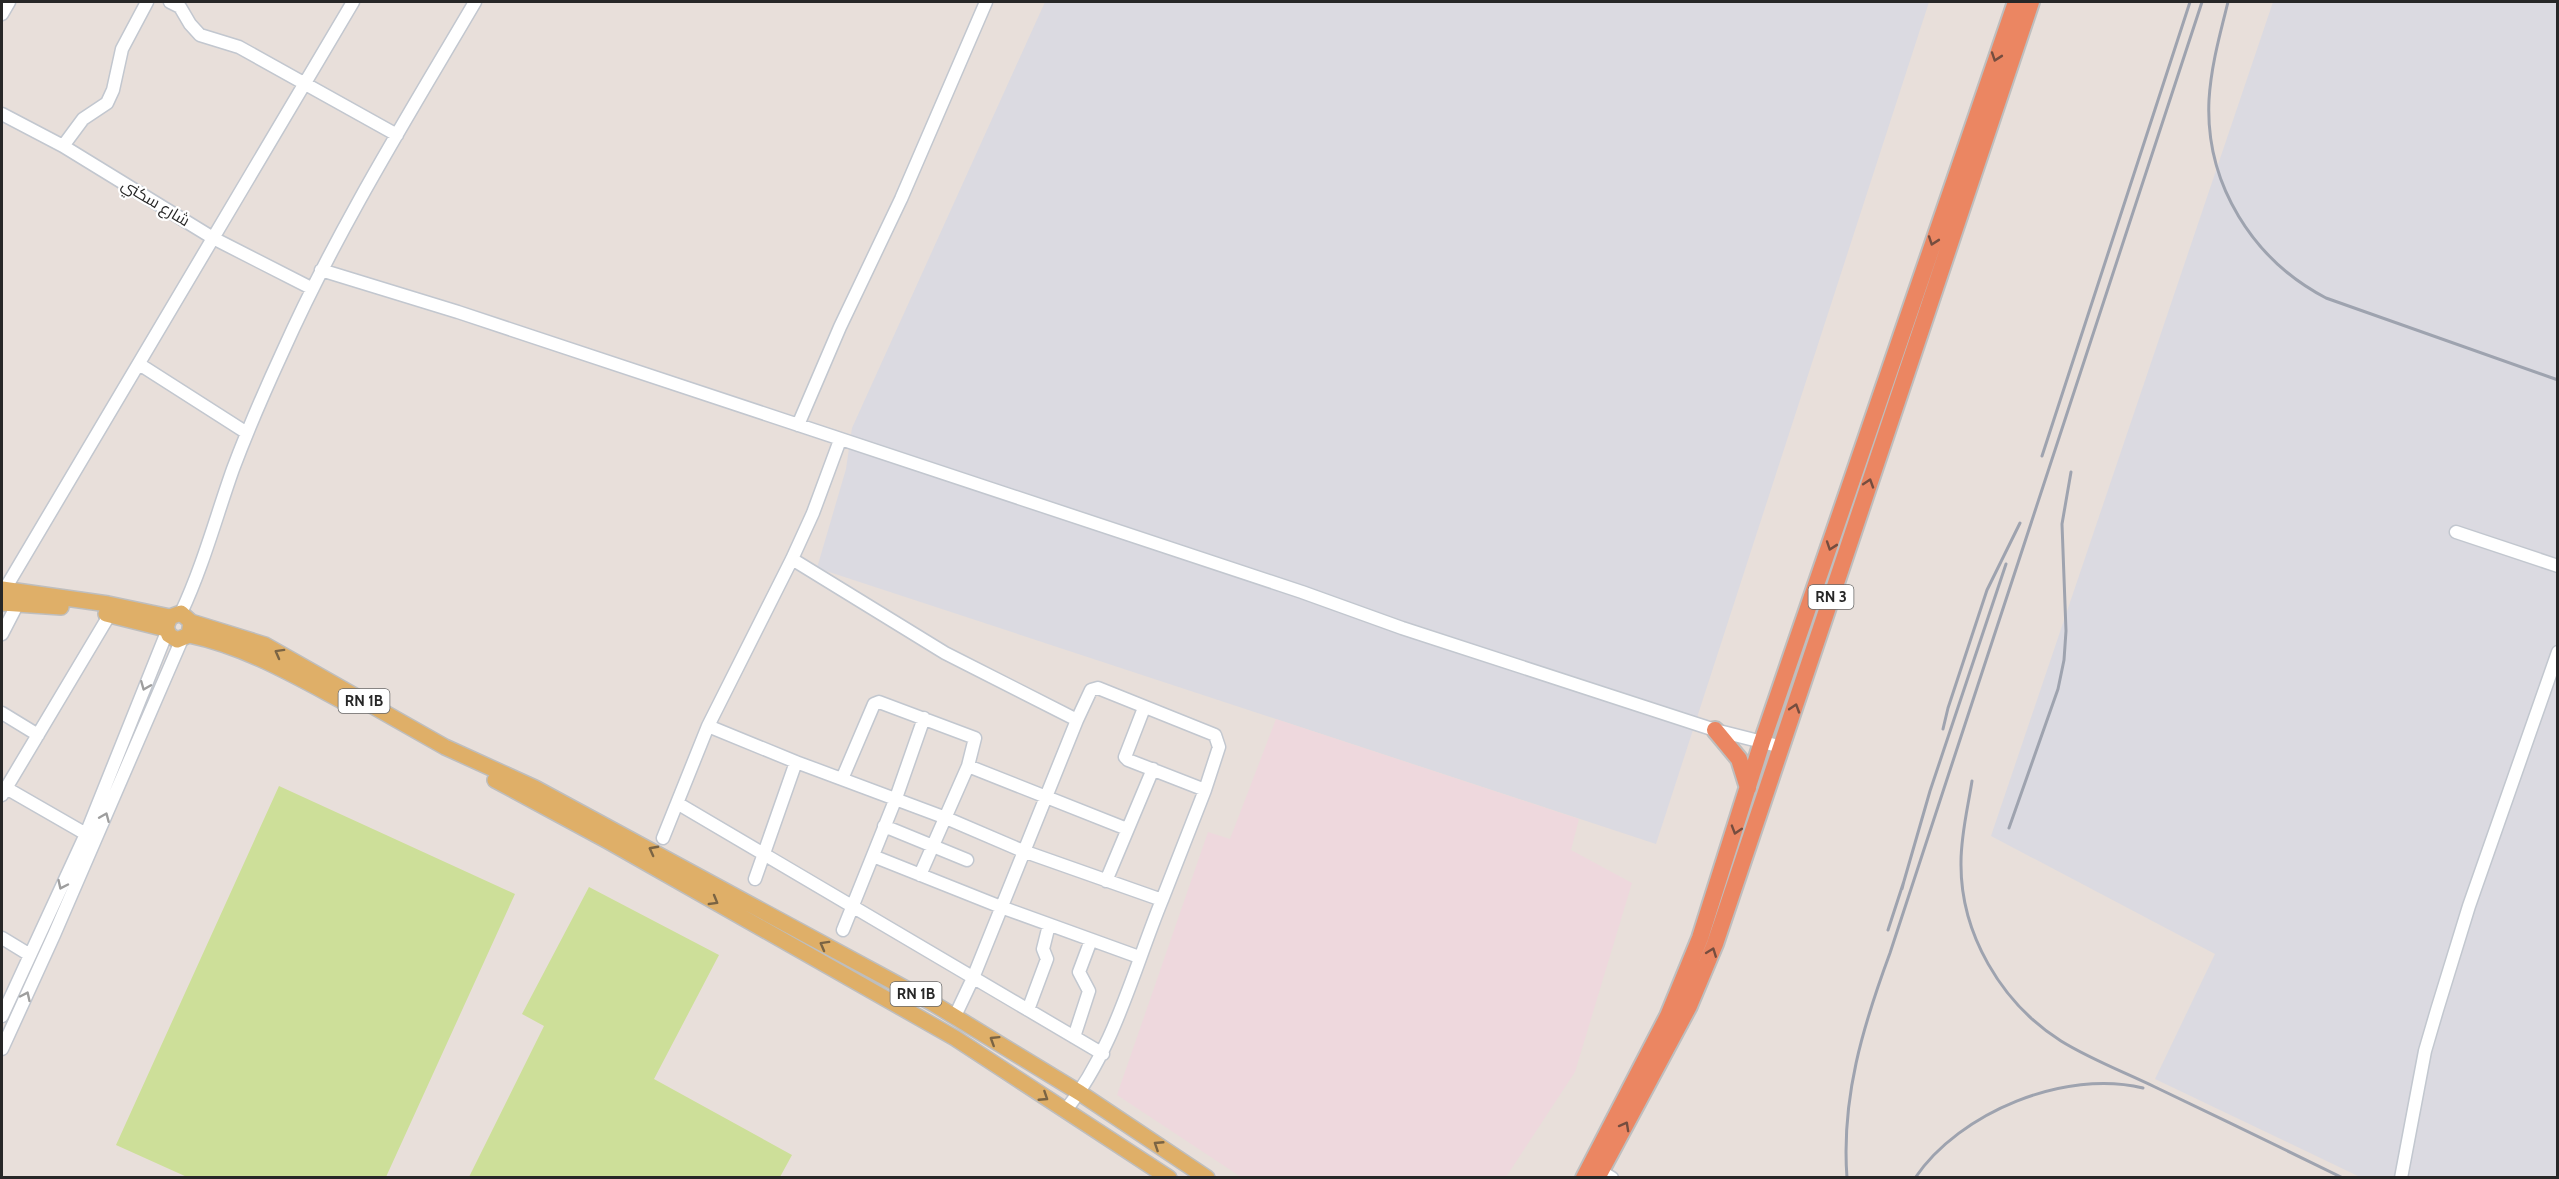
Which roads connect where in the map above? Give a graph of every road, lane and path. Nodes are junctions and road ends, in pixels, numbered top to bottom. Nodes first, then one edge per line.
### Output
1 (9, 2) edge
2 (147, 2) edge
3 (170, 2) edge
4 (353, 2) edge
5 (475, 2) edge
6 (986, 2) edge
7 (2016, 2) edge
8 (2031, 2) edge
9 (2, 14) edge
10 (306, 83) junction
11 (2, 114) edge
12 (397, 135) junction
13 (63, 146) junction
14 (213, 238) junction
15 (321, 270) junction
16 (311, 288) junction
17 (138, 364) junction
18 (798, 425) junction
19 (247, 434) junction
20 (840, 440) junction
21 (1854, 504) junction
22 (2456, 532) dead end
23 (792, 559) junction
24 (2558, 566) edge
25 (3, 594) edge
26 (18, 603) junction
27 (110, 614) junction
28 (178, 627) junction
29 (2, 634) edge
30 (2558, 652) edge
31 (1144, 708) junction
32 (2, 713) edge
33 (924, 718) junction
34 (1077, 720) junction
35 (708, 726) junction
36 (1715, 730) junction
37 (38, 735) junction
38 (1762, 742) junction
39 (1782, 747) junction
40 (796, 762) junction
41 (968, 766) junction
42 (1153, 769) junction
43 (842, 779) junction
44 (1205, 790) junction
45 (1748, 790) junction
46 (4, 791) edge
47 (1044, 797) junction
48 (896, 798) junction
49 (677, 803) junction
50 (946, 818) junction
51 (884, 826) junction
52 (1127, 829) junction
53 (86, 834) junction
54 (611, 836) junction
55 (663, 838) dead end
56 (933, 845) junction
57 (1023, 851) junction
58 (764, 854) junction
59 (873, 856) junction
60 (967, 860) dead end
61 (920, 874) junction
62 (754, 879) dead end
63 (1106, 881) junction
64 (1162, 900) junction
65 (854, 907) junction
66 (1001, 907) junction
67 (1049, 925) junction
68 (843, 930) dead end
69 (2, 938) edge
70 (1091, 940) junction
71 (30, 955) junction
72 (1139, 957) junction
73 (973, 978) junction
74 (1028, 1010) junction
75 (2, 1015) edge
76 (955, 1016) junction
77 (1074, 1037) junction
78 (2, 1049) edge
79 (1103, 1054) junction
80 (1080, 1093) junction
81 (1065, 1111) junction
82 (1597, 1174) edge
83 (1169, 1178) edge
84 (1207, 1178) edge
85 (2401, 1178) edge

1 - 9 street
2 - 13 street
3 - 10 street
4 - 10 street
5 - 12 street
6 - 18 street
7 -> 21 highway, RN 3
21 -> 8 highway, RN 3
10 - 12 street
10 - 14 street
11 - 13 street, شارع سكني
12 - 15 street
13 - 14 street, شارع سكني
14 - 16 street, شارع سكني
14 - 17 street
15 - 16 street
15 - 18 street
16 - 19 street
17 - 19 street
17 - 25 street
18 - 20 street
19 - 28 street
20 - 23 street
20 - 36 street
21 -> 38 highway, RN 3
39 -> 21 highway, RN 3
22 - 24 street
23 - 34 street
23 - 35 street
25 - 26 main road, RN 1B
25 - 28 main road, RN 1B
26 - 27 main road, RN 1B
26 - 29 street
27 - 28 main road, RN 1B
27 - 37 street
28 -> 53 street
28 - 54 main road, RN 1B
78 -> 28 street
30 - 85 street
31 - 34 street
31 - 42 street
31 - 44 street
32 - 37 street
33 - 41 street
33 - 43 street
33 - 48 street
34 - 47 street
35 - 40 street
35 - 49 street
36 - 38 street
36 - 45 highway
37 - 46 street
38 - 39 street
38 - 45 highway, RN 3
82 -> 39 highway, RN 3
40 - 43 street
40 - 58 street
41 - 47 street
41 - 50 street
42 - 44 street
42 - 52 street
43 - 48 street
44 - 64 street
45 -> 82 highway, RN 3
46 - 53 street
47 - 52 street
47 - 57 street
48 - 50 street
48 - 51 street
49 - 55 street
49 - 58 street
50 - 56 street
50 - 57 street
51 - 56 street
51 - 59 street
52 - 63 street
53 -> 71 street
76 -> 54 main road, RN 1B
54 -> 81 main road, RN 1B
56 - 60 street
56 - 61 street
57 - 63 street
57 - 66 street
58 - 62 street
58 - 65 street
59 - 61 street
59 - 65 street
61 - 66 street
63 - 64 street
64 - 72 street
65 - 68 street
65 - 73 street
66 - 67 street
66 - 73 street
67 - 70 street
67 - 74 street
69 - 71 street
70 - 72 street
70 - 77 street
71 - 75 street
72 - 79 street
73 - 74 street
73 - 76 street
74 - 77 street
80 -> 76 main road, RN 1B
77 - 79 street
79 - 80 street
80 - 81 street
84 -> 80 main road, RN 1B
81 - 83 main road, RN 1B

